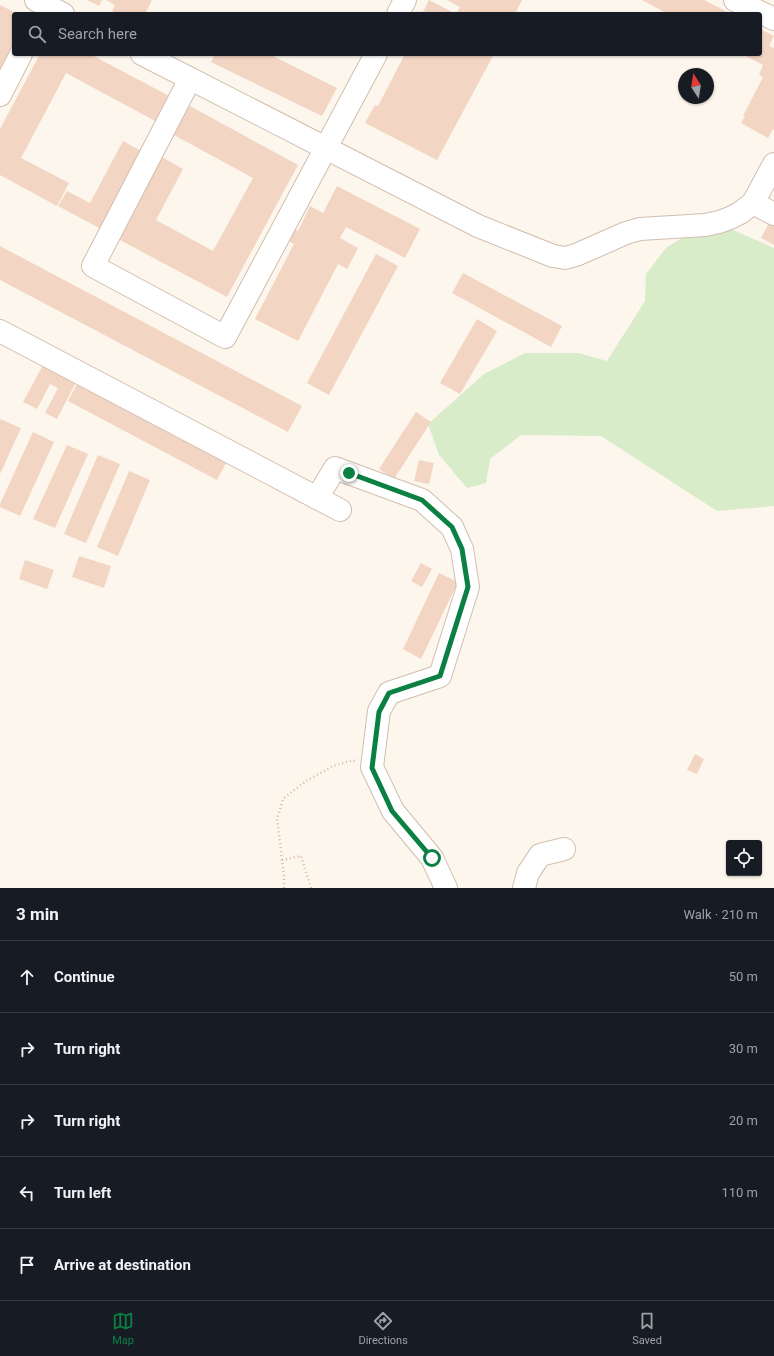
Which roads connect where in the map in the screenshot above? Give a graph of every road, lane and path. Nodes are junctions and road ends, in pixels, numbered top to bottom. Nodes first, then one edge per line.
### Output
1 (405, 0) edge
2 (735, 0) edge
3 (399, 12) edge
4 (760, 12) edge
5 (762, 13) edge
6 (774, 19) edge
7 (20, 56) edge
8 (146, 56) edge
9 (375, 56) edge
10 (190, 79) junction
11 (0, 95) edge
12 (327, 148) junction
13 (774, 164) edge
14 (753, 203) junction
15 (774, 214) edge
16 (0, 331) edge
17 (317, 498) junction
18 (340, 510) dead end
19 (372, 768) junction
20 (564, 849) dead end
21 (282, 860) junction
22 (284, 888) edge
23 (311, 888) edge
24 (446, 888) edge
25 (524, 888) edge

1 - 3 street
2 - 4 street
5 - 6 street
7 - 11 street
8 - 10 street
9 - 12 street
10 - 12 street
10 - 12 street
12 - 14 street
13 - 14 street
14 - 15 street
16 - 17 street
17 - 18 street
17 - 19 street
19 - 21 path
19 - 24 street
20 - 25 street
21 - 22 path
21 - 23 path

